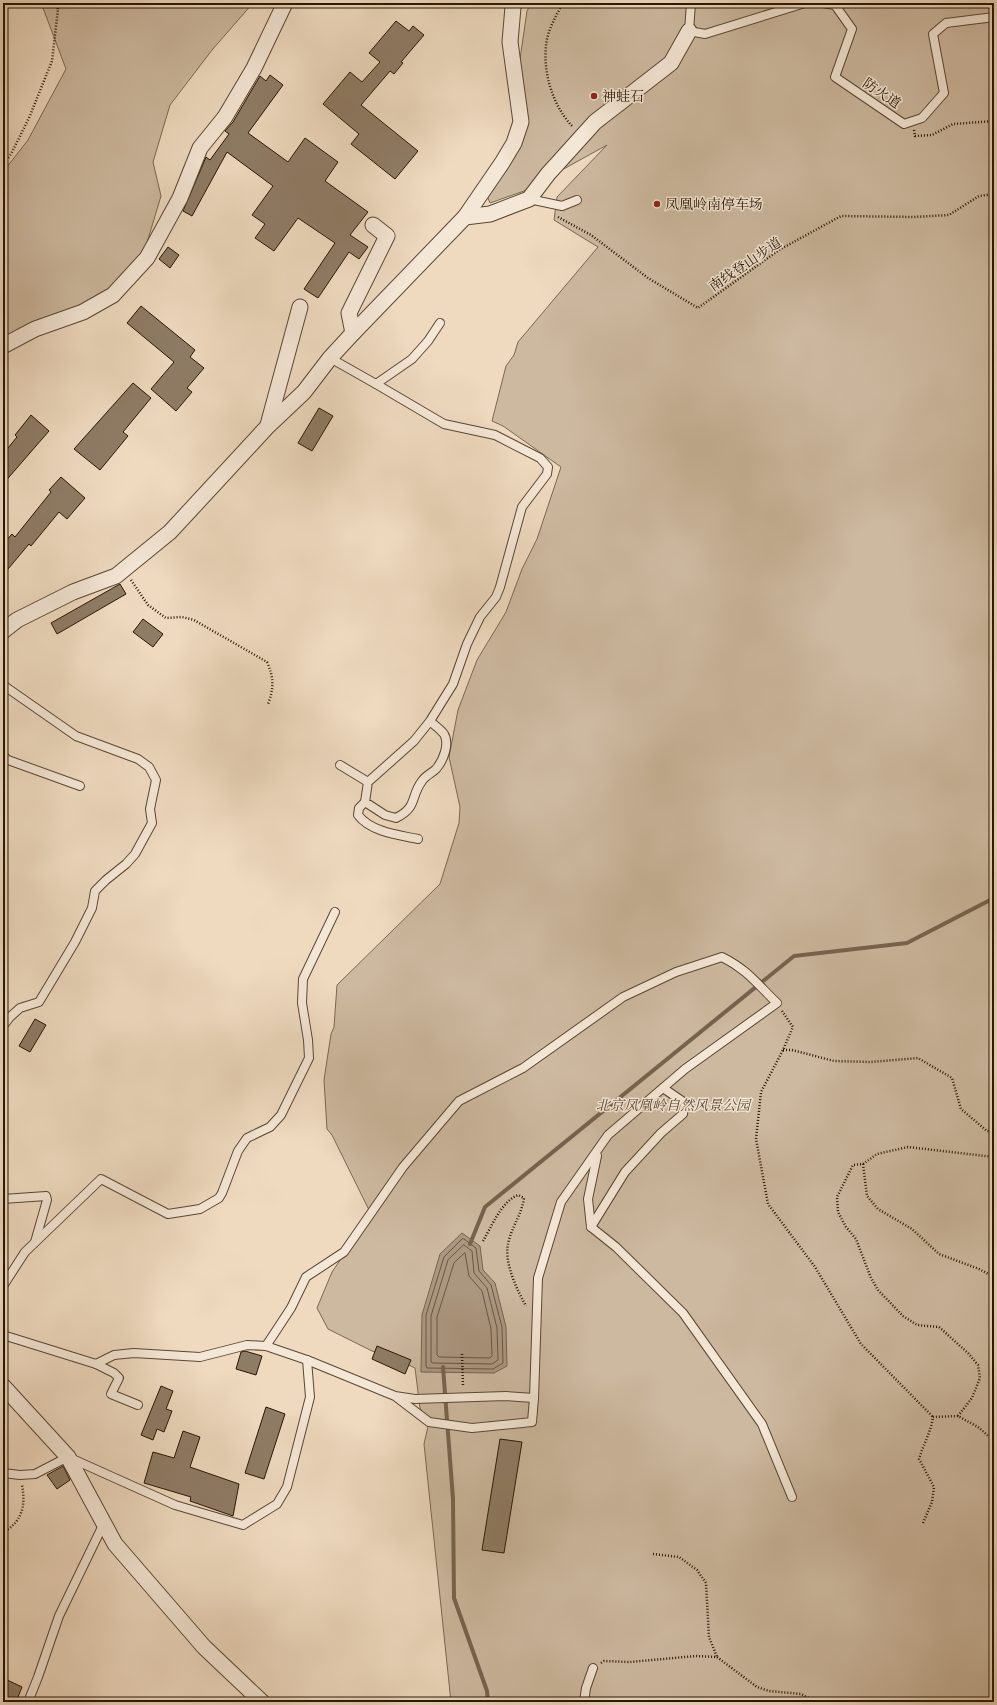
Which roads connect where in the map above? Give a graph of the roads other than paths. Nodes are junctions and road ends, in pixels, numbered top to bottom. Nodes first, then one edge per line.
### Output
1 (284, 3) edge
2 (515, 3) edge
3 (691, 3) edge
4 (805, 3) edge
5 (822, 3) edge
6 (994, 17) edge
7 (689, 31) junction
8 (529, 199) junction
9 (577, 200) dead end
10 (465, 216) junction
11 (373, 225) dead end
12 (300, 307) dead end
13 (440, 323) dead end
14 (353, 333) junction
15 (3, 346) edge
16 (330, 358) junction
17 (376, 384) junction
18 (268, 426) junction
19 (3, 631) edge
20 (3, 685) edge
21 (430, 721) junction
22 (3, 756) edge
23 (340, 765) dead end
24 (368, 782) junction
25 (80, 786) dead end
26 (365, 802) junction
27 (418, 839) dead end
28 (335, 912) dead end
29 (3, 1026) edge
30 (663, 1088) junction
31 (599, 1148) junction
32 (3, 1199) edge
33 (591, 1227) junction
34 (34, 1243) junction
35 (3, 1286) edge
36 (3, 1335) edge
37 (266, 1346) junction
38 (307, 1360) junction
39 (96, 1364) junction
40 (3, 1386) edge
41 (396, 1396) junction
42 (534, 1398) junction
43 (138, 1405) dead end
44 (68, 1457) junction
45 (3, 1473) edge
46 (792, 1497) dead end
47 (104, 1523) junction
48 (592, 1668) road end
49 (28, 1702) edge
50 (262, 1702) edge
51 (584, 1702) edge

1 - 15 street
2 - 10 street
3 - 7 lane
4 - 7 lane
5 - 6 lane, 防火道
7 - 8 street
8 - 9 lane
8 - 10 street
10 - 14 street
11 - 14 street
12 - 18 street
13 - 17 lane
14 - 16 street
16 - 17 lane
16 - 18 street
17 - 21 lane
18 - 19 street
20 - 29 lane
21 - 24 lane
21 - 26 lane
22 - 25 lane
23 - 24 lane
24 - 26 lane
26 - 27 lane
28 - 34 lane
30 - 31 lane
30 - 33 lane
30 - 37 lane
31 - 33 lane
31 - 42 lane
32 - 34 lane
33 - 46 lane
34 - 35 lane
36 - 39 lane
37 - 38 lane
37 - 39 lane
38 - 41 lane
38 - 44 lane
39 - 43 lane
40 - 44 street
41 - 42 lane
41 - 42 lane
44 - 45 lane
44 - 47 street
47 - 49 lane
47 - 50 street
48 - 51 lane

